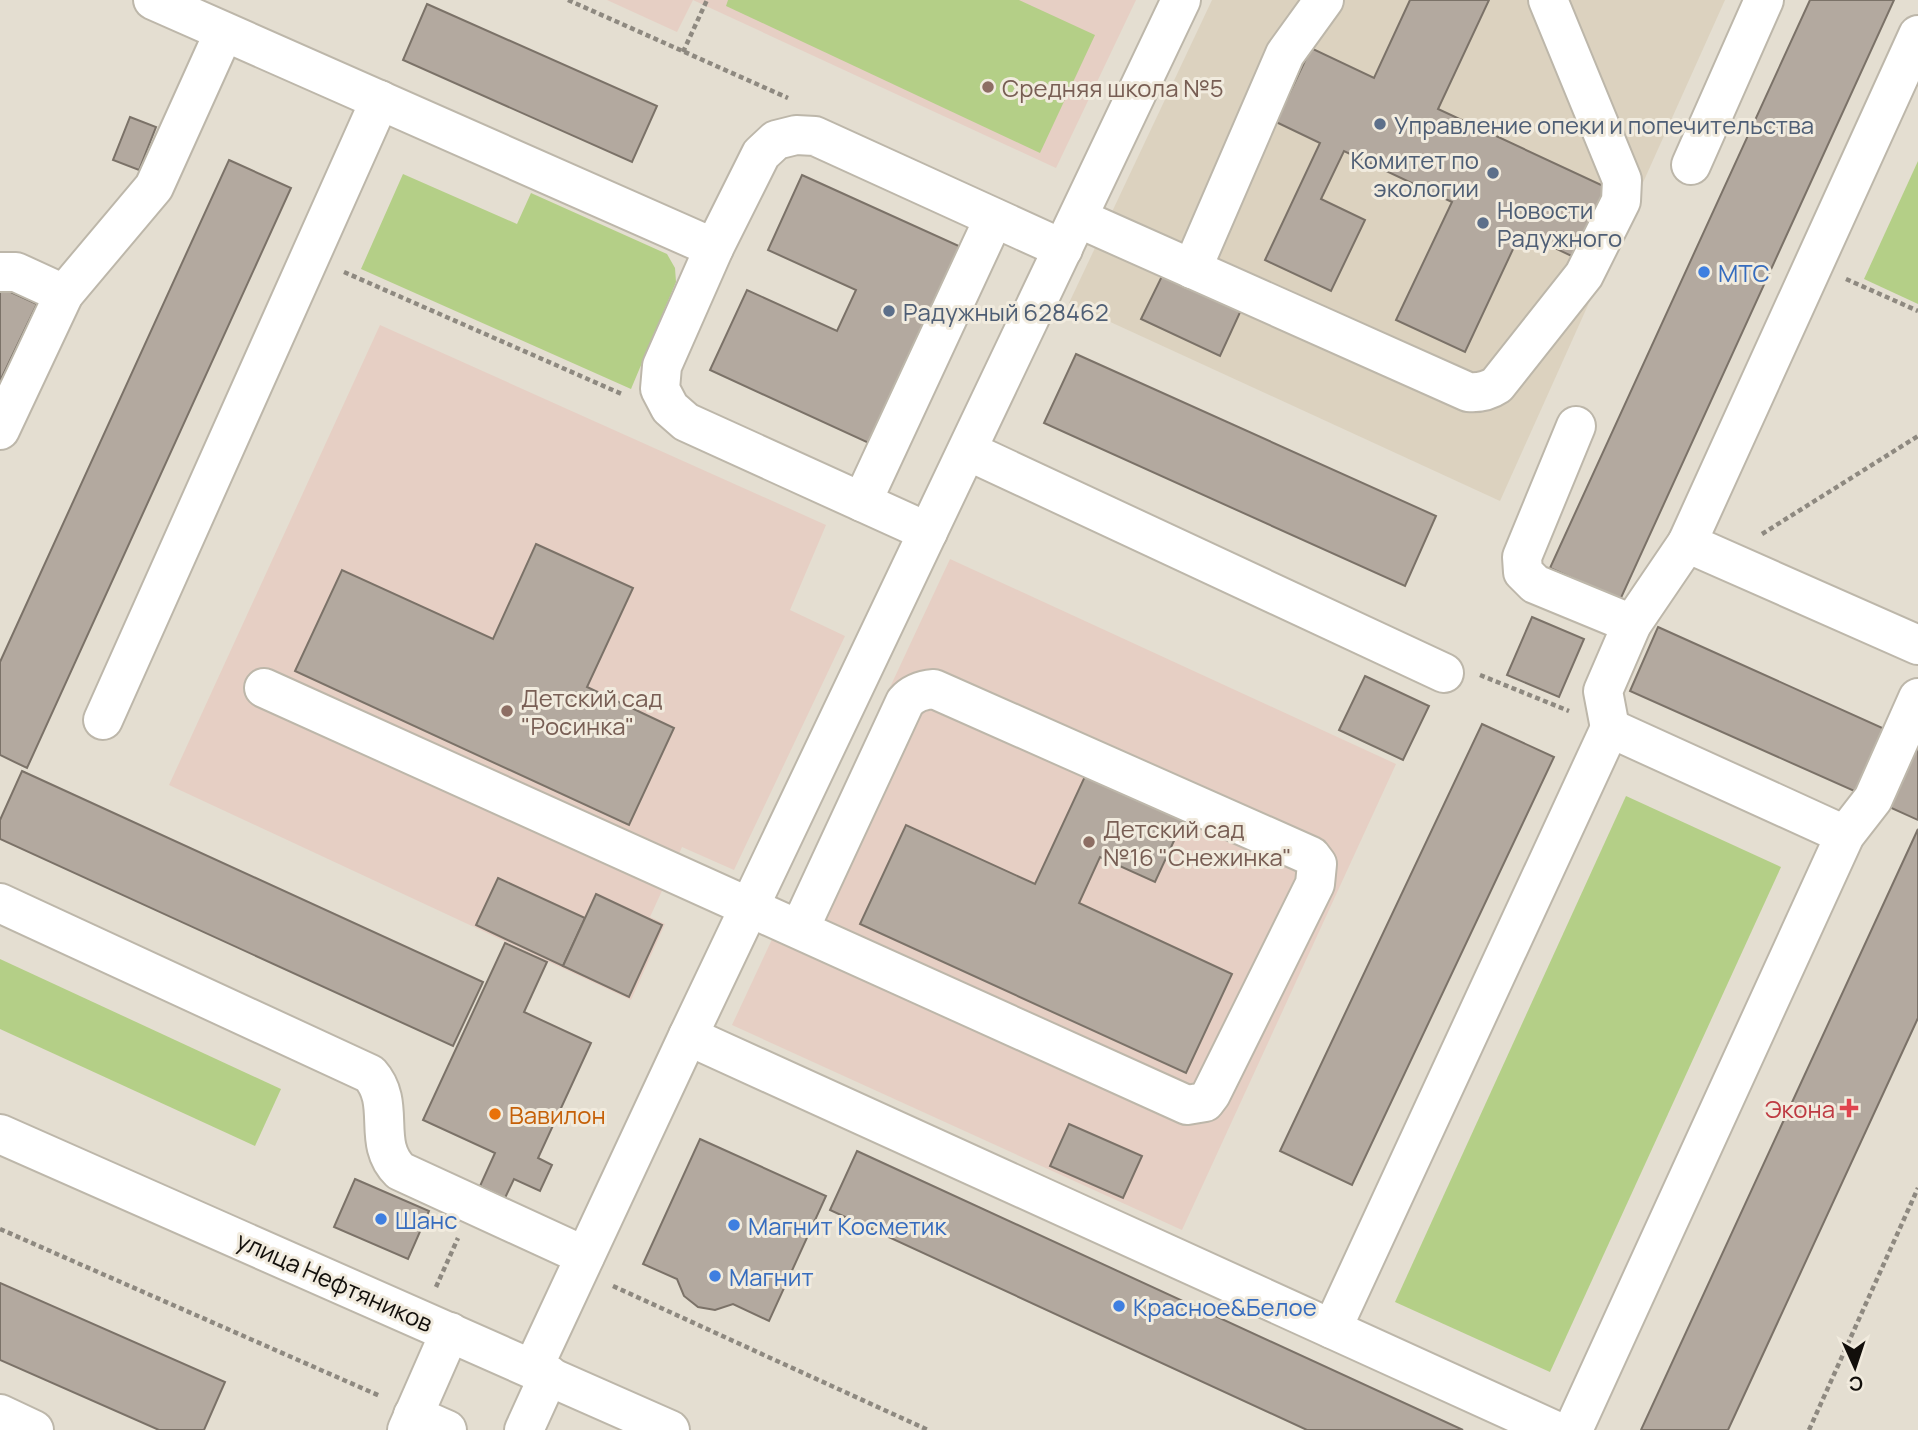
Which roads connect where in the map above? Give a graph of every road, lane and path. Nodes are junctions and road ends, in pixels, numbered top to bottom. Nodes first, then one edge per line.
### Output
1 (153, 0) edge
2 (707, 0) edge
3 (1181, 0) edge
4 (1324, 0) edge
5 (1548, 0) edge
6 (1764, 0) edge
7 (224, 32) junction
8 (1918, 35) edge
9 (683, 52) dead end
10 (380, 100) junction
11 (1691, 165) dead end
12 (994, 218) junction
13 (1071, 233) junction
14 (714, 248) junction
15 (310, 257) junction
16 (1814, 264) junction
17 (1192, 269) junction
18 (0, 272) edge
19 (64, 294) junction
20 (1918, 311) edge
21 (686, 422) junction
22 (1576, 426) dead end
23 (0, 430) edge
24 (1918, 436) edge
25 (968, 451) junction
26 (862, 502) junction
27 (928, 532) junction
28 (1687, 543) junction
29 (1723, 558) junction
30 (1632, 624) junction
31 (1918, 645) edge
32 (1444, 673) joint
33 (264, 688) dead end
34 (1918, 698) edge
35 (103, 720) dead end
36 (1610, 728) junction
37 (1845, 835) junction
38 (0, 903) edge
39 (751, 906) junction
40 (800, 928) junction
41 (688, 1035) junction
42 (0, 1134) edge
43 (1918, 1188) edge
44 (0, 1228) edge
45 (585, 1256) junction
46 (1332, 1329) junction
47 (450, 1332) junction
48 (541, 1372) junction
49 (0, 1414) edge
50 (421, 1421) edge
51 (34, 1430) edge
52 (524, 1430) edge
53 (670, 1430) edge
54 (928, 1430) edge
55 (1555, 1430) edge
56 (1573, 1430) edge
57 (1809, 1430) edge

1 - 7 street
2 - 9 path
3 - 13 street
4 - 17 street
5 - 17 street
6 - 11 street
7 - 10 street
7 - 19 street
8 - 16 street
10 - 14 street
10 - 15 street
12 - 13 street
12 - 14 street
12 - 26 street
13 - 17 street
13 - 25 street
14 - 21 street
15 - 21 path
15 - 35 street
16 - 20 path
16 - 28 street
18 - 19 street
19 - 23 street
21 - 26 street
22 - 30 street
24 - 29 path
25 - 27 street
25 - 32 street
26 - 27 street
27 - 39 street
28 - 29 street
28 - 30 street
29 - 31 street
30 - 36 street
32 - 36 path
33 - 39 street
34 - 37 street
36 - 37 street
36 - 46 street
37 - 56 street
38 - 45 street
39 - 40 street
39 - 41 street
40 - 40 street
41 - 45 street
41 - 46 street
42 - 47 street, улица Нефтяников
43 - 57 path
44 - 50 path
45 - 48 street
45 - 54 path
46 - 55 street
47 - 48 street, улица Нефтяников
47 - 50 street
48 - 52 street
48 - 53 street, улица Нефтяников
49 - 51 street

